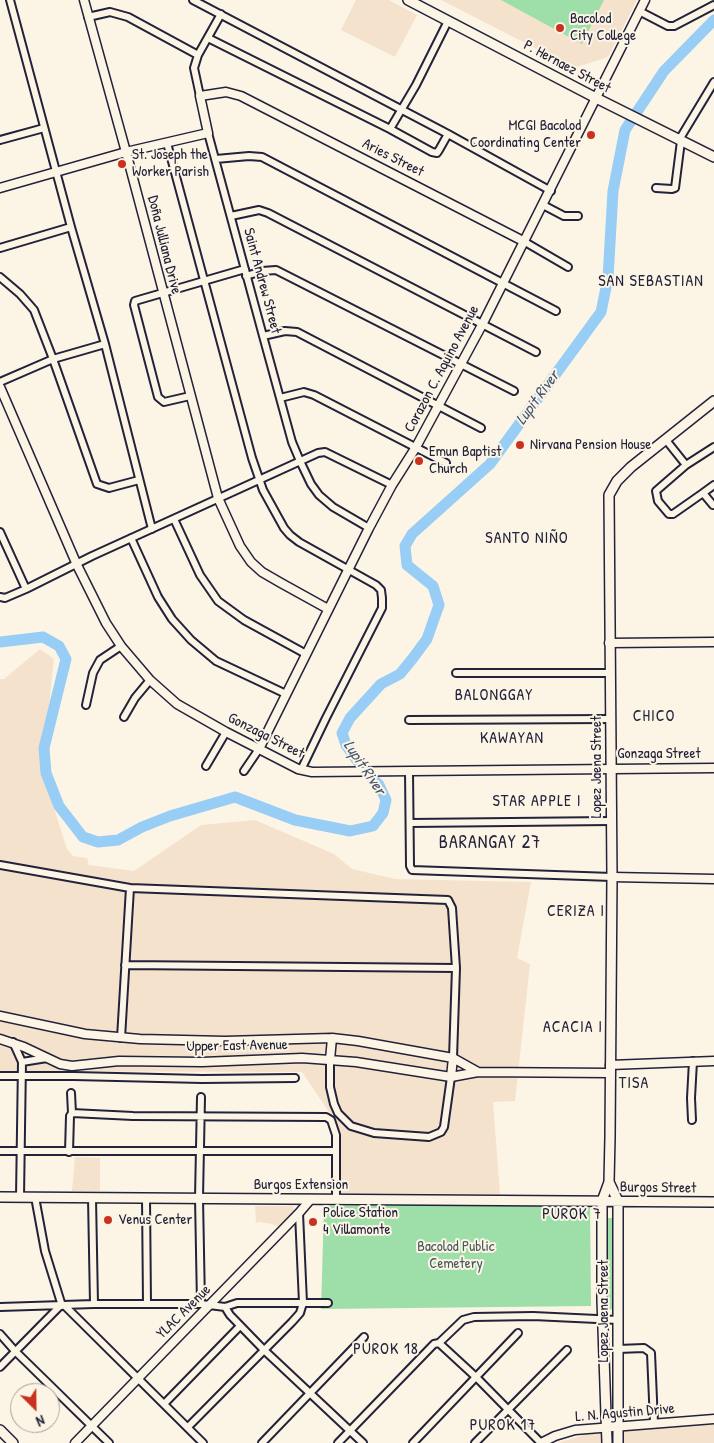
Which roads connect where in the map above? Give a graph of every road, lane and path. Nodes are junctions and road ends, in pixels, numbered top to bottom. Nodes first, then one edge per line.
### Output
1 (10, 0) edge
2 (84, 0) edge
3 (193, 0) edge
4 (408, 0) edge
5 (645, 0) edge
6 (714, 5) edge
7 (640, 11) junction
8 (221, 14) junction
9 (88, 17) junction
10 (448, 21) junction
11 (208, 38) junction
12 (198, 55) junction
13 (714, 82) edge
14 (200, 96) junction
15 (596, 98) junction
16 (401, 111) junction
17 (44, 128) junction
18 (390, 129) junction
19 (208, 132) junction
20 (448, 134) junction
21 (0, 140) edge
22 (680, 141) junction
23 (167, 143) junction
24 (126, 152) junction
25 (714, 157) edge
26 (216, 159) junction
27 (57, 172) junction
28 (0, 188) edge
29 (656, 188) dead end
30 (551, 191) junction
31 (543, 205) junction
32 (231, 216) junction
33 (578, 216) dead end
34 (71, 227) junction
35 (525, 242) junction
36 (0, 248) edge
37 (568, 267) dead end
38 (246, 272) junction
39 (0, 277) edge
40 (204, 280) junction
41 (503, 282) junction
42 (162, 292) junction
43 (556, 311) dead end
44 (482, 325) junction
45 (263, 336) junction
46 (105, 344) junction
47 (536, 352) dead end
48 (53, 359) junction
49 (460, 365) junction
50 (0, 382) edge
51 (0, 387) edge
52 (514, 391) dead end
53 (190, 396) junction
54 (280, 398) junction
55 (714, 401) edge
56 (438, 406) junction
57 (481, 428) dead end
58 (666, 440) junction
59 (714, 446) edge
60 (416, 447) junction
61 (300, 461) junction
62 (446, 463) dead end
63 (686, 465) junction
64 (259, 479) junction
65 (139, 480) junction
66 (392, 485) junction
67 (714, 485) edge
68 (703, 492) junction
69 (218, 498) junction
70 (713, 505) dead end
71 (174, 519) junction
72 (369, 528) junction
73 (152, 529) junction
74 (0, 532) edge
75 (131, 538) junction
76 (78, 564) junction
77 (349, 570) junction
78 (26, 589) junction
79 (0, 597) edge
80 (328, 609) junction
81 (714, 642) edge
82 (609, 643) junction
83 (121, 646) junction
84 (306, 654) junction
85 (610, 673) junction
86 (456, 674) dead end
87 (150, 680) junction
88 (286, 694) junction
89 (86, 705) dead end
90 (124, 717) dead end
91 (611, 719) junction
92 (409, 720) dead end
93 (226, 732) junction
94 (259, 749) junction
95 (206, 766) dead end
96 (612, 768) junction
97 (714, 768) edge
98 (302, 770) junction
99 (244, 771) dead end
100 (409, 771) junction
101 (611, 820) junction
102 (410, 823) junction
103 (0, 865) edge
104 (612, 877) junction
105 (714, 878) edge
106 (130, 888) junction
107 (125, 965) junction
108 (456, 968) junction
109 (0, 1016) edge
110 (120, 1038) junction
111 (332, 1038) junction
112 (0, 1039) edge
113 (12, 1042) junction
114 (47, 1058) junction
115 (453, 1058) junction
116 (330, 1060) junction
117 (714, 1061) edge
118 (22, 1062) junction
119 (693, 1062) junction
120 (610, 1069) junction
121 (478, 1072) junction
122 (0, 1076) edge
123 (21, 1076) junction
124 (451, 1077) junction
125 (295, 1078) dead end
126 (71, 1093) dead end
127 (201, 1097) dead end
128 (72, 1113) junction
129 (201, 1116) junction
130 (692, 1120) dead end
131 (0, 1151) edge
132 (20, 1151) junction
133 (336, 1151) junction
134 (68, 1152) junction
135 (200, 1152) junction
136 (609, 1182) junction
137 (0, 1197) edge
138 (20, 1197) junction
139 (36, 1197) junction
140 (92, 1198) junction
141 (146, 1198) junction
142 (200, 1198) junction
143 (311, 1199) junction
144 (336, 1199) junction
145 (602, 1201) junction
146 (618, 1201) junction
147 (714, 1202) edge
148 (299, 1214) junction
149 (303, 1303) junction
150 (328, 1303) dead end
151 (94, 1304) junction
152 (147, 1304) junction
153 (201, 1304) junction
154 (210, 1305) junction
155 (62, 1306) junction
156 (0, 1307) edge
157 (226, 1307) junction
158 (603, 1319) junction
159 (618, 1320) junction
160 (240, 1326) junction
161 (0, 1334) edge
162 (518, 1334) dead end
163 (364, 1337) dead end
164 (439, 1343) junction
165 (618, 1349) junction
166 (264, 1350) junction
167 (567, 1350) dead end
168 (15, 1351) junction
169 (0, 1367) edge
170 (138, 1378) junction
171 (477, 1378) junction
172 (311, 1393) junction
173 (164, 1404) junction
174 (509, 1409) junction
175 (714, 1419) edge
176 (654, 1423) junction
177 (91, 1426) junction
178 (618, 1426) junction
179 (188, 1427) junction
180 (606, 1427) junction
181 (0, 1430) edge
182 (350, 1430) junction
183 (13, 1443) edge
184 (75, 1443) edge
185 (109, 1443) edge
186 (203, 1443) edge
187 (262, 1443) edge
188 (338, 1443) edge
189 (363, 1443) edge
190 (413, 1443) edge
191 (475, 1443) edge
192 (541, 1443) edge
193 (607, 1443) edge
194 (618, 1443) edge

1 - 17 street
2 - 9 street, Doña Julliana Drive
3 - 8 street
4 - 10 main road, P. Hernaez Street
5 - 7 street, Corazon C. Aquino Avenue
6 - 7 street
7 - 15 street, Corazon C. Aquino Avenue
8 - 11 street, Saint Andrew Street
8 - 16 street
9 - 12 street
9 - 24 street, Doña Julliana Drive
10 - 15 main road, P. Hernaez Street
10 - 16 street
11 - 12 street, Saint Andrew Street
11 - 18 street
12 - 14 street, Saint Andrew Street
13 - 22 street
14 - 19 street, Saint Andrew Street
14 - 35 street, Aries Street
15 - 22 main road, P. Hernaez Street
15 - 30 street, Corazon C. Aquino Avenue
16 - 18 street
16 - 20 street
17 - 21 street
17 - 27 street
18 - 20 street
19 - 23 street
19 - 26 street, Saint Andrew Street
20 - 30 street
22 - 25 main road, P. Hernaez Street
22 - 29 street
23 - 24 street
23 - 40 street
24 - 27 street
24 - 42 street, Doña Julliana Drive
26 - 32 street, Saint Andrew Street
26 - 41 street
27 - 28 street
27 - 34 street
30 - 31 street, Corazon C. Aquino Avenue
31 - 33 street
31 - 35 street, Corazon C. Aquino Avenue
32 - 38 street, Saint Andrew Street
32 - 44 street
34 - 36 street
34 - 46 street
35 - 37 street, Aries Street
35 - 41 street, Corazon C. Aquino Avenue
38 - 40 street
38 - 45 street, Saint Andrew Street
38 - 49 street
39 - 48 street
40 - 42 street
40 - 64 street
41 - 43 street
41 - 44 street, Corazon C. Aquino Avenue
42 - 53 street, Doña Julliana Drive
42 - 53 street
44 - 47 street
44 - 49 street, Corazon C. Aquino Avenue
45 - 54 street, Saint Andrew Street
45 - 56 street
46 - 48 street
46 - 65 street
48 - 50 street
48 - 65 street
49 - 52 street
49 - 56 street, Corazon C. Aquino Avenue
51 - 76 street, Gonzaga Street
53 - 69 street, Doña Julliana Drive
54 - 60 street
54 - 61 street, Saint Andrew Street
55 - 58 main road, Lopez Jaena Street
56 - 57 street
56 - 60 street, Corazon C. Aquino Avenue
58 - 63 street
58 - 82 main road, Lopez Jaena Street
59 - 63 street
60 - 62 street
60 - 66 street, Corazon C. Aquino Avenue
61 - 64 street
61 - 66 street
61 - 72 street, Saint Andrew Street
63 - 68 street
64 - 69 street
64 - 77 street
65 - 73 street
66 - 72 street, Corazon C. Aquino Avenue
67 - 68 street
68 - 70 street
69 - 71 street
69 - 80 street, Doña Julliana Drive
71 - 73 street
71 - 84 street
72 - 77 street, Corazon C. Aquino Avenue
73 - 75 street
74 - 78 street
75 - 76 street
75 - 88 street
76 - 78 street
76 - 83 street, Gonzaga Street
77 - 80 street, Corazon C. Aquino Avenue
77 - 98 street
78 - 79 street
80 - 84 street, Corazon C. Aquino Avenue
81 - 82 street
82 - 85 main road, Lopez Jaena Street
83 - 87 street, Gonzaga Street
83 - 89 street
84 - 88 street, Corazon C. Aquino Avenue
85 - 86 street
85 - 91 main road, Lopez Jaena Street
87 - 90 street
87 - 93 street, Gonzaga Street
88 - 94 street, Corazon C. Aquino Avenue
91 - 92 street
91 - 96 main road, Lopez Jaena Street
93 - 94 street, Gonzaga Street
93 - 95 street
94 - 98 street, Gonzaga Street
94 - 99 street
96 - 97 street, Gonzaga Street
96 - 100 street, Gonzaga Street
96 - 101 main road, Lopez Jaena Street
98 - 100 street, Gonzaga Street
100 - 102 street
101 - 102 street
101 - 104 main road, Lopez Jaena Street
102 - 104 street
103 - 106 street
104 - 105 street
104 - 120 main road, Lopez Jaena Street
106 - 107 street
106 - 108 street
107 - 108 street
107 - 110 street
108 - 115 street
109 - 110 street, Upper East Avenue
110 - 111 street, Upper East Avenue
111 - 115 street, Upper East Avenue
111 - 116 street
112 - 113 street, Upper East Avenue
113 - 114 street, Upper East Avenue
113 - 118 street
114 - 116 street, Upper East Avenue
114 - 118 street
115 - 121 street, Upper East Avenue
115 - 124 street
116 - 124 street, Upper East Avenue
116 - 124 street
117 - 119 street, Upper East Avenue
118 - 123 street
119 - 120 street, Upper East Avenue
119 - 130 street
120 - 121 street, Upper East Avenue
120 - 136 main road, Lopez Jaena Street
121 - 124 street, Upper East Avenue
122 - 123 street
123 - 125 street
123 - 132 street
126 - 128 street
127 - 129 street
128 - 129 street
128 - 134 street
129 - 133 street
129 - 135 street
131 - 132 street
132 - 134 street
132 - 138 street
133 - 135 street
133 - 144 street
134 - 135 street
135 - 142 street
136 - 145 main road, Lopez Jaena Street
136 - 146 main road, Lopez Jaena Street
137 - 138 main road, Burgos Extension
138 - 139 main road, Burgos Extension
139 - 140 main road, Burgos Extension
139 - 155 street
140 - 141 main road, Burgos Extension
140 - 151 street
141 - 142 main road, Burgos Extension
141 - 152 street
142 - 143 main road, Burgos Extension
142 - 153 street
143 - 144 main road, Burgos Extension
143 - 148 street, YLAC Avenue
144 - 145 main road, Burgos Extension
145 - 146 main road, Burgos Street
145 - 158 main road, Lopez Jaena Street
146 - 147 main road, Burgos Street
146 - 159 main road, Lopez Jaena Street
148 - 149 street
148 - 154 street, YLAC Avenue
149 - 150 street
149 - 157 street
149 - 166 street
151 - 152 street
151 - 155 street
152 - 153 street
153 - 154 street
154 - 157 street
154 - 170 street, YLAC Avenue
155 - 156 street
155 - 168 street
155 - 170 street
157 - 160 street
158 - 159 street
158 - 164 street
158 - 180 main road, Lopez Jaena Street
159 - 165 main road, Lopez Jaena Street
160 - 166 street
160 - 173 street
161 - 168 street
162 - 171 street
163 - 172 street
164 - 171 street
164 - 182 street
165 - 176 street
165 - 178 main road, Lopez Jaena Street
166 - 172 street
166 - 179 street
167 - 174 street
168 - 169 street
168 - 177 street
170 - 173 street
170 - 177 street, YLAC Avenue
171 - 174 street
171 - 190 street
172 - 182 street
172 - 187 street
173 - 179 street
174 - 191 street
174 - 192 street
175 - 176 street, L. N. Agustin Drive
176 - 178 street, L. N. Agustin Drive
177 - 184 street, YLAC Avenue
177 - 185 street
178 - 180 street, L. N. Agustin Drive
178 - 194 main road, Lopez Jaena Street
179 - 186 street
180 - 192 street, L. N. Agustin Drive
180 - 193 main road, Lopez Jaena Street
181 - 183 main road
182 - 188 street
182 - 189 street

